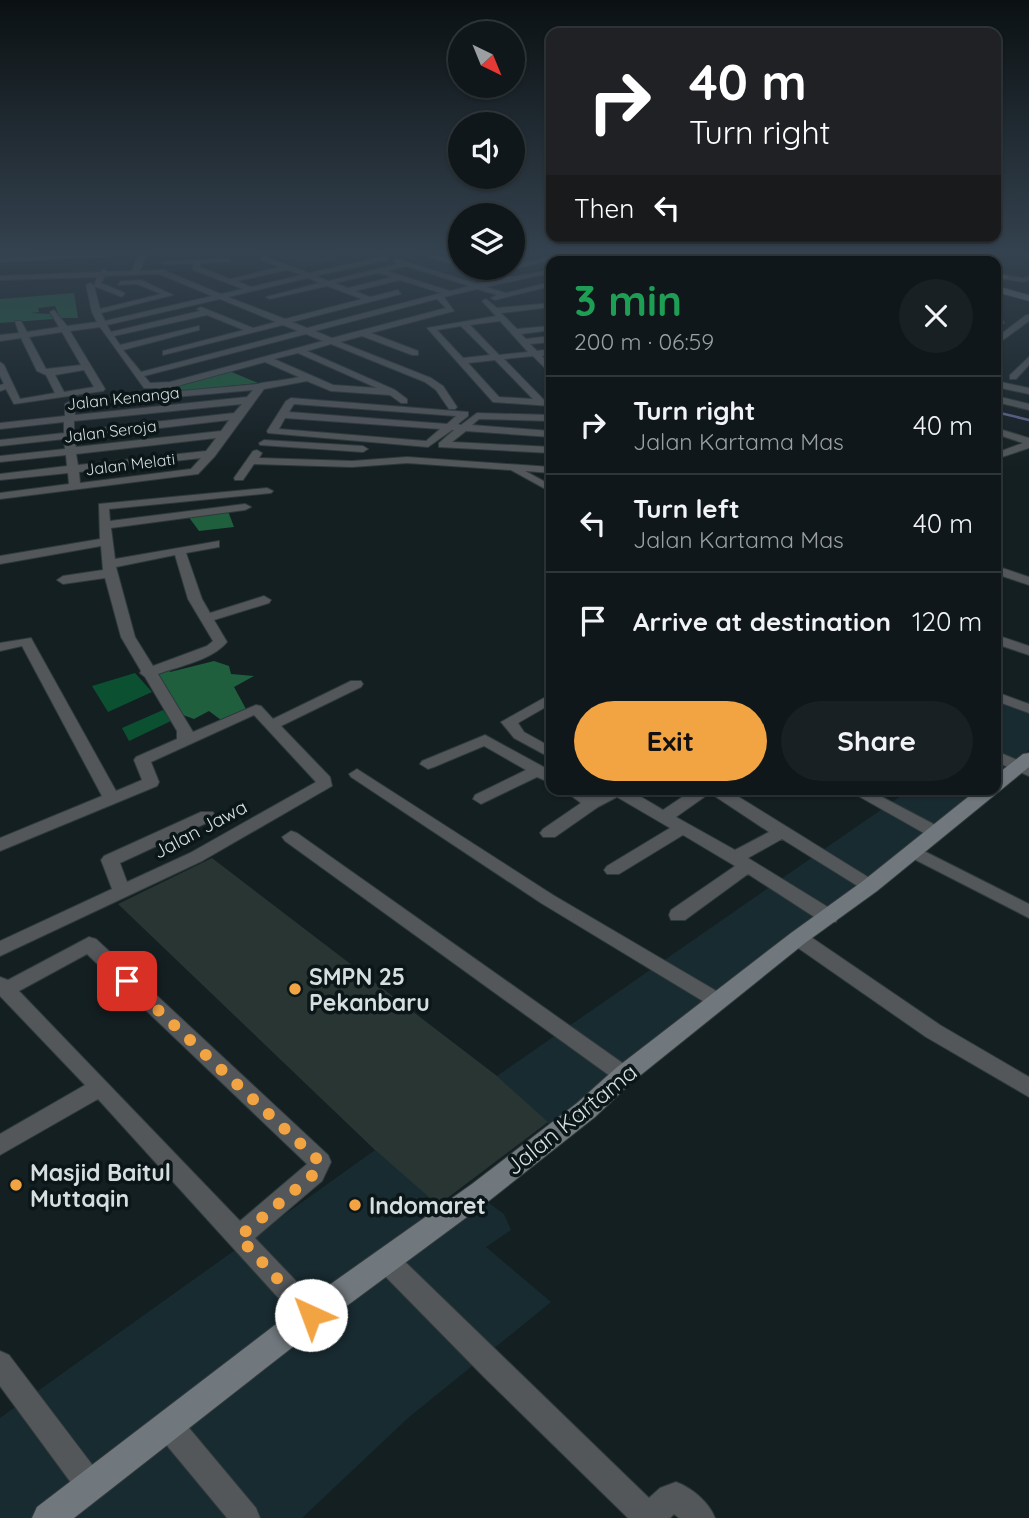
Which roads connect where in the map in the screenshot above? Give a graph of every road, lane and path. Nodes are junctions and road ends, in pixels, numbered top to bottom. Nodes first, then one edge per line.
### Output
1 (19, 326) edge
2 (62, 326) edge
3 (90, 326) edge
4 (102, 326) edge
5 (151, 326) edge
6 (191, 326) edge
7 (242, 326) edge
8 (268, 326) edge
9 (293, 326) edge
10 (326, 326) edge
11 (389, 326) edge
12 (445, 326) edge
13 (466, 326) edge
14 (507, 326) edge
15 (1018, 326) edge
16 (196, 328) junction
17 (546, 329) edge
18 (64, 330) junction
19 (252, 330) junction
20 (307, 331) junction
21 (513, 332) junction
22 (363, 333) junction
23 (23, 335) junction
24 (109, 335) junction
25 (0, 338) edge
26 (156, 338) junction
27 (1001, 338) edge
28 (222, 339) junction
29 (274, 340) junction
30 (546, 340) edge
31 (331, 341) junction
32 (522, 342) junction
33 (119, 348) junction
34 (298, 350) junction
35 (166, 353) junction
36 (415, 353) dead end
37 (546, 353) edge
38 (534, 354) junction
39 (498, 357) junction
40 (265, 359) junction
41 (1029, 360) edge
42 (461, 361) junction
43 (546, 364) edge
44 (175, 366) junction
45 (87, 367) junction
46 (232, 368) junction
47 (398, 368) junction
48 (1, 371) edge
49 (387, 372) dead end
50 (50, 373) junction
51 (242, 374) dead end
52 (139, 375) junction
53 (375, 375) dead end
54 (1013, 377) dead end
55 (307, 378) junction
56 (364, 379) junction
57 (258, 382) junction
58 (1001, 385) edge
59 (5, 387) edge
60 (331, 388) junction
61 (388, 391) junction
62 (1029, 391) edge
63 (61, 396) junction
64 (250, 400) junction
65 (404, 401) dead end
66 (1001, 401) edge
67 (546, 402) edge
68 (546, 403) edge
69 (452, 407) dead end
70 (1029, 407) edge
71 (282, 415) junction
72 (237, 416) junction
73 (546, 418) edge
74 (70, 419) junction
75 (0, 426) edge
76 (453, 429) junction
77 (272, 431) junction
78 (224, 433) junction
79 (1001, 433) edge
80 (546, 434) edge
81 (69, 435) junction
82 (1029, 442) edge
83 (0, 443) edge
84 (264, 443) junction
85 (546, 450) edge
86 (72, 452) junction
87 (1001, 452) edge
88 (1001, 453) edge
89 (211, 454) junction
90 (1029, 458) edge
91 (0, 459) edge
92 (407, 460) junction
93 (251, 461) junction
94 (74, 468) junction
95 (510, 468) junction
96 (546, 470) edge
97 (0, 477) edge
98 (239, 478) dead end
99 (546, 486) edge
100 (75, 487) junction
101 (267, 491) dead end
102 (0, 496) edge
103 (245, 507) dead end
104 (105, 525) junction
105 (106, 542) junction
106 (215, 544) dead end
107 (180, 552) junction
108 (0, 560) edge
109 (110, 569) junction
110 (1001, 571) edge
111 (63, 580) dead end
112 (1029, 581) edge
113 (264, 600) dead end
114 (206, 618) junction
115 (1001, 641) edge
116 (0, 646) edge
117 (1029, 651) edge
118 (147, 673) junction
119 (356, 684) dead end
120 (1001, 698) edge
121 (546, 701) edge
122 (1029, 709) edge
123 (272, 725) junction
124 (184, 742) junction
125 (546, 750) edge
126 (1001, 758) edge
127 (428, 764) dead end
128 (1026, 765) edge
129 (357, 774) dead end
130 (545, 774) edge
131 (1001, 781) edge
132 (579, 795) edge
133 (607, 795) edge
134 (626, 795) edge
135 (696, 795) edge
136 (723, 795) edge
137 (865, 795) edge
138 (982, 795) edge
139 (112, 799) junction
140 (481, 799) dead end
141 (592, 803) junction
142 (207, 816) dead end
143 (664, 817) junction
144 (683, 828) junction
145 (782, 832) junction
146 (935, 832) junction
147 (549, 834) dead end
148 (291, 837) dead end
149 (0, 845) edge
150 (912, 851) junction
151 (741, 862) junction
152 (612, 870) dead end
153 (870, 886) junction
154 (122, 893) junction
155 (1029, 912) edge
156 (678, 915) dead end
157 (829, 917) junction
158 (798, 939) junction
159 (0, 948) edge
160 (2, 987) edge
161 (718, 1001) junction
162 (624, 1075) junction
163 (100, 1087) junction
164 (1029, 1088) edge
165 (0, 1145) edge
166 (239, 1237) junction
167 (387, 1261) junction
168 (311, 1315) junction
169 (0, 1364) edge
170 (169, 1426) junction
171 (90, 1485) junction
172 (48, 1518) edge
173 (246, 1518) edge
174 (649, 1518) edge
175 (701, 1518) edge

1 - 23 street
2 - 18 street
3 - 18 street
4 - 24 street
5 - 24 street
6 - 16 street
7 - 19 street
8 - 19 street
9 - 20 street
10 - 20 street
11 - 22 street
12 - 42 street
13 - 39 street
14 - 21 street
15 - 27 street
16 - 26 street
16 - 28 street
17 - 21 street
18 - 23 street
18 - 45 street
19 - 28 street
20 - 29 street
20 - 31 street
21 - 32 street
22 - 31 street
22 - 36 street
23 - 25 street
23 - 50 street
24 - 33 street
26 - 33 street
26 - 35 street
28 - 35 street
29 - 34 street
29 - 44 street
30 - 32 street
31 - 34 street
31 - 47 street
32 - 38 street
33 - 52 street
34 - 40 street
34 - 56 street
35 - 44 street
37 - 38 street
38 - 39 street
38 - 43 street
39 - 42 street
39 - 67 street
40 - 46 street
40 - 55 street
41 - 54 street
42 - 68 street
44 - 52 street
45 - 50 street
45 - 63 street
46 - 51 street
46 - 52 street
47 - 49 street
47 - 69 street
48 - 59 street
50 - 63 street
53 - 56 street
55 - 57 street
55 - 60 street
56 - 60 street
56 - 61 street
57 - 64 street, Jalan Melati
57 - 74 street
58 - 62 street
59 - 63 street
60 - 61 street
61 - 65 street
64 - 72 street, Jalan Melati
64 - 74 street, Jalan Kenanga
66 - 70 street
71 - 76 street
71 - 76 street
71 - 77 street
72 - 78 street, Jalan Melati
72 - 81 street
73 - 76 street
74 - 75 street, Jalan Kenanga
74 - 81 street
76 - 77 street
76 - 80 street
76 - 85 street
77 - 84 street
78 - 86 street, Jalan Seroja
78 - 89 street, Jalan Melati
79 - 82 street
81 - 83 street
81 - 86 street
82 - 87 street
84 - 92 street
84 - 93 street
86 - 91 street, Jalan Seroja
86 - 94 street
88 - 90 street
89 - 94 street
89 - 100 street, Jalan Melati
92 - 93 street
92 - 95 street
93 - 98 street
94 - 97 street
94 - 100 street
95 - 96 street
95 - 99 street
100 - 102 street, Jalan Melati
101 - 104 street
103 - 104 street
104 - 105 street
105 - 108 street
105 - 109 street
106 - 107 street
107 - 109 street
107 - 114 street
109 - 111 street
109 - 118 street
110 - 112 street
113 - 114 street
114 - 118 street
115 - 117 street
116 - 139 street
118 - 124 street
119 - 123 street
120 - 122 street
121 - 125 street
123 - 124 street, Jalan Jawa
123 - 154 street, Jalan Jawa
124 - 139 street
126 - 128 street
127 - 130 street
128 - 131 main road
129 - 161 street
130 - 140 street
132 - 141 street
133 - 141 street
134 - 143 street
135 - 143 street
136 - 145 street
137 - 146 street
138 - 146 main road, Jalan Kartama
139 - 149 street
141 - 147 street
142 - 154 street
143 - 144 street
144 - 151 street
144 - 152 street
145 - 151 street
145 - 153 street
146 - 150 main road, Jalan Kartama
148 - 162 street
150 - 153 main road, Jalan Kartama
150 - 155 street
151 - 156 street
151 - 157 street
153 - 157 main road, Jalan Kartama
154 - 159 street, Jalan Jawa
157 - 158 main road, Jalan Kartama
158 - 161 main road, Jalan Kartama
158 - 164 street
160 - 163 street
160 - 166 street
161 - 162 main road, Jalan Kartama
162 - 167 main road, Jalan Kartama
163 - 165 street
163 - 166 street
166 - 168 street
167 - 168 main road, Jalan Kartama
167 - 174 street
168 - 170 main road, Jalan Kartama
169 - 171 street
170 - 171 main road, Jalan Kartama
170 - 173 street
171 - 172 main road, Jalan Kartama
174 - 175 street

